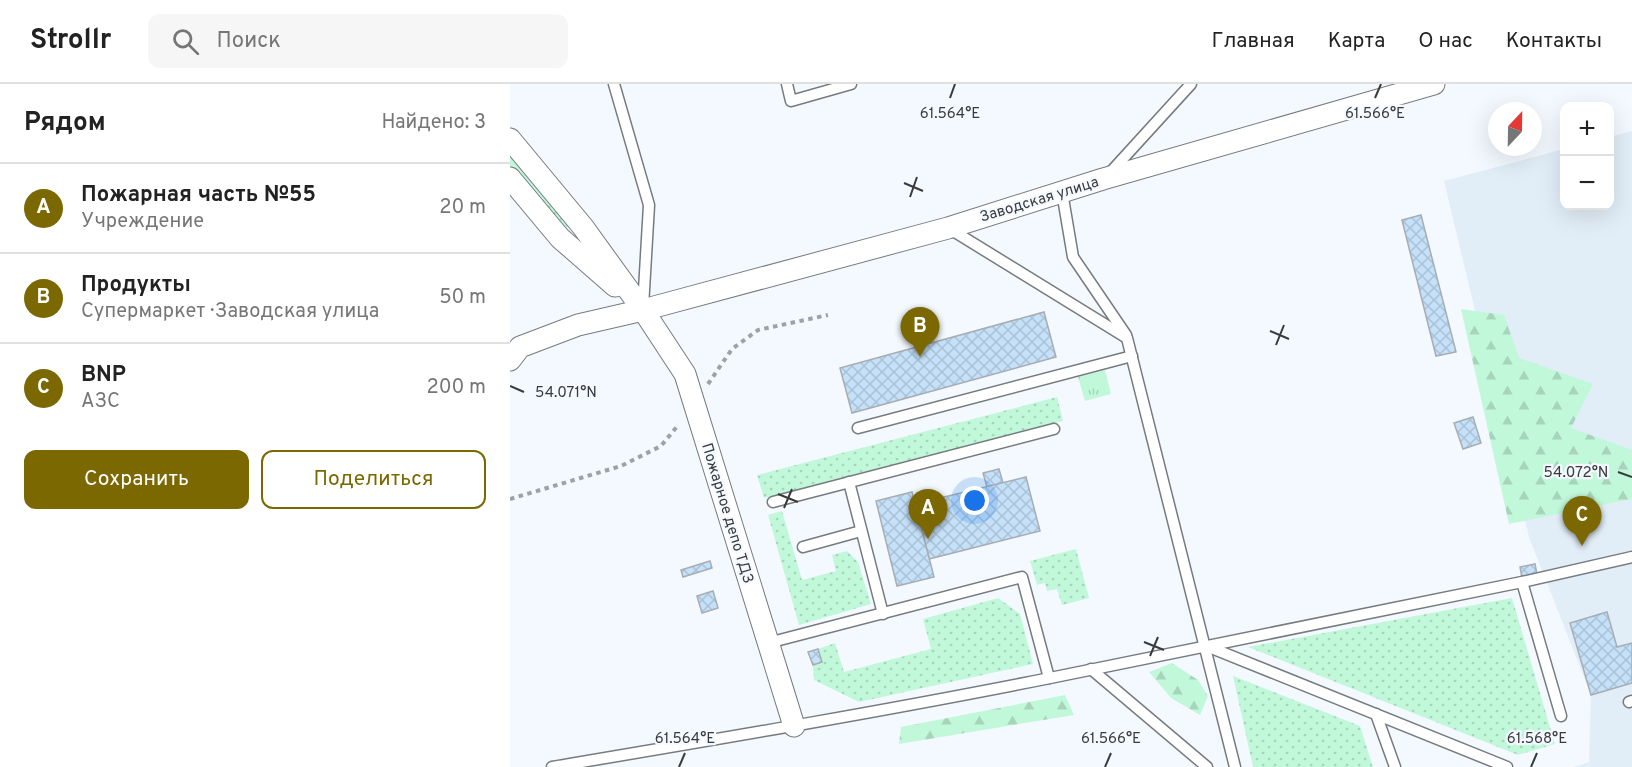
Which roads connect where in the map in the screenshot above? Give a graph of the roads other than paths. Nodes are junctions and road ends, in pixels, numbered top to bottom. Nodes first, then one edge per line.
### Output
1 (614, 84) edge
2 (787, 84) edge
3 (851, 84) edge
4 (1191, 84) edge
5 (1434, 84) edge
6 (510, 139) edge
7 (510, 178) edge
8 (1103, 179) junction
9 (1062, 192) junction
10 (948, 228) junction
11 (643, 310) junction
12 (1127, 338) junction
13 (1132, 356) junction
14 (510, 360) edge
15 (858, 428) dead end
16 (1054, 429) dead end
17 (849, 482) junction
18 (773, 502) dead end
19 (861, 531) junction
20 (804, 548) dead end
21 (1632, 558) edge
22 (1522, 582) junction
23 (883, 614) junction
24 (768, 643) junction
25 (1204, 645) junction
26 (1091, 669) junction
27 (1049, 678) junction
28 (1376, 714) junction
29 (1561, 716) dead end
30 (794, 726) junction
31 (552, 767) edge
32 (1207, 767) edge
33 (1235, 767) edge
34 (1395, 767) edge
35 (1507, 767) edge

1 - 11 lane
2 - 3 lane
4 - 8 lane
5 - 8 street, Заводская улица
6 - 11 street
7 - 11 street
8 - 9 street, Заводская улица
9 - 10 street, Заводская улица
9 - 12 lane
10 - 11 street, Заводская улица
10 - 12 lane
11 - 14 street, Заводская улица
11 - 24 street, Пожарное депо ТДЗ
12 - 13 lane
13 - 15 lane
13 - 25 lane
16 - 17 lane
17 - 18 lane
17 - 19 lane
19 - 20 lane
19 - 23 lane
21 - 22 lane
22 - 25 lane
22 - 29 lane
23 - 24 lane
23 - 27 lane
24 - 30 street, Пожарное депо ТДЗ
25 - 26 lane
25 - 28 lane
25 - 33 lane
26 - 27 lane
26 - 32 lane
27 - 30 lane
28 - 34 lane
28 - 35 lane
30 - 31 lane

